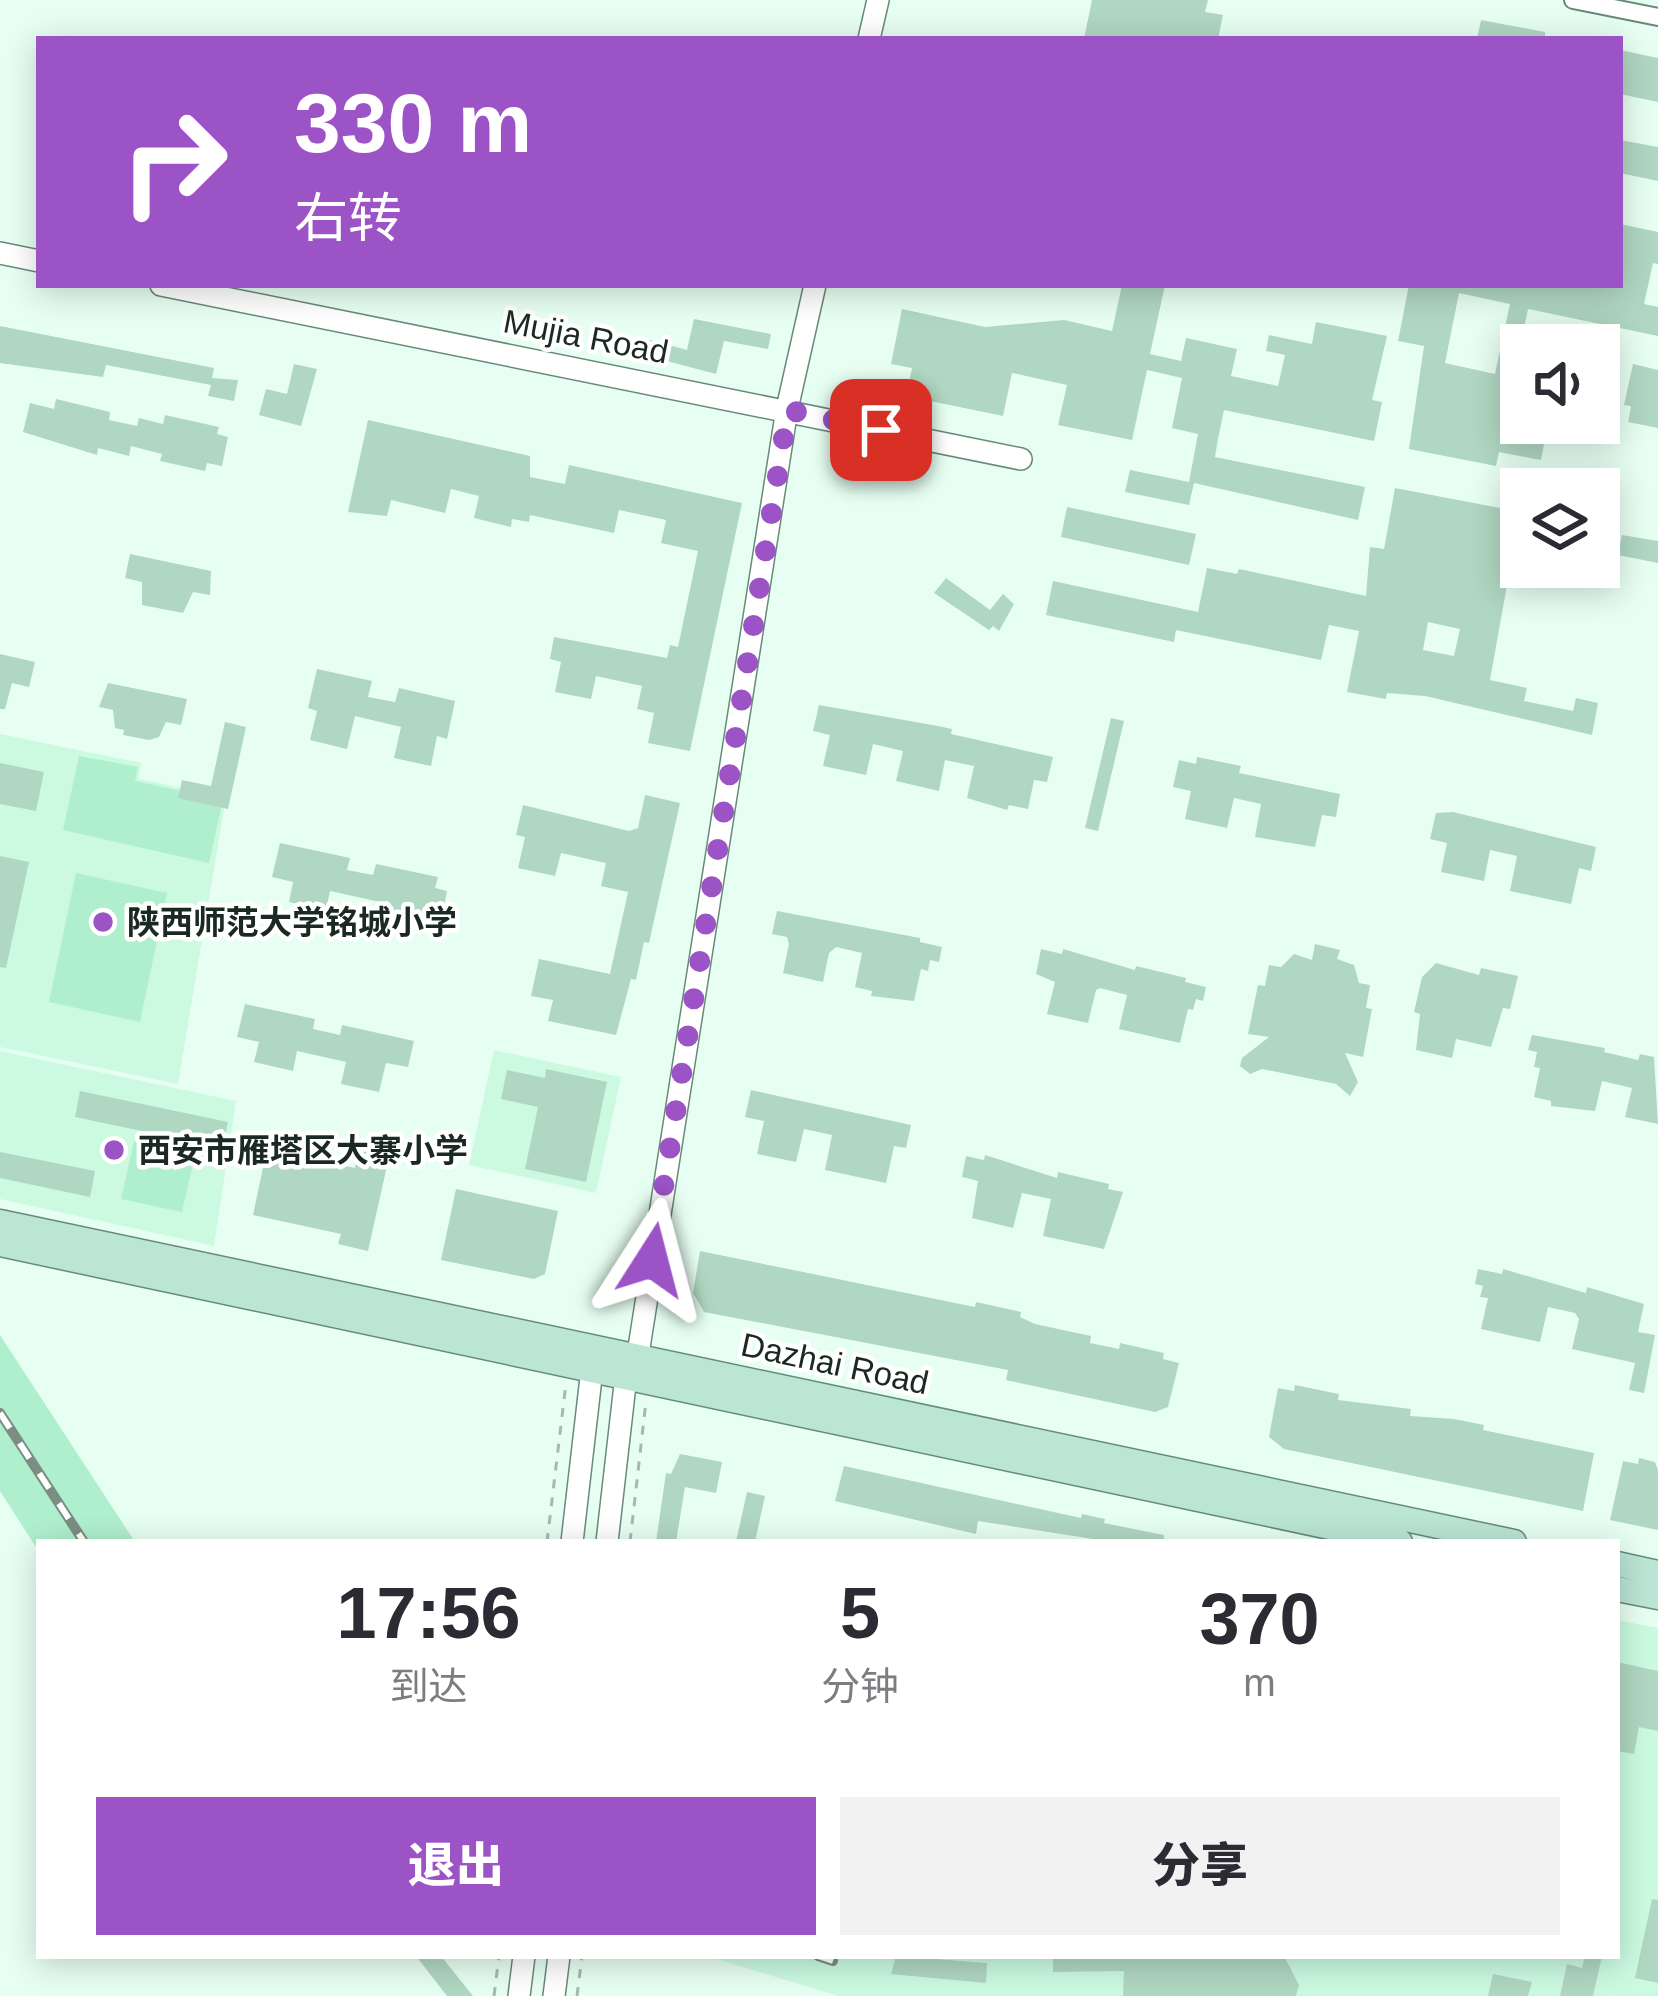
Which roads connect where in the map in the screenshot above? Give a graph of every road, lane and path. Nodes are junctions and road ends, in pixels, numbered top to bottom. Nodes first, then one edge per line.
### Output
1 (878, 0) edge
2 (1573, 0) edge
3 (1658, 17) edge
4 (870, 36) edge
5 (0, 253) edge
6 (36, 260) edge
7 (176, 288) edge
8 (814, 288) edge
9 (788, 410) junction
10 (1021, 459) dead end
11 (0, 1222) edge
12 (0, 1244) edge
13 (610, 1349) junction
14 (580, 1366) junction
15 (638, 1370) junction
16 (548, 1539) edge
17 (572, 1539) edge
18 (608, 1539) edge
19 (630, 1539) edge
20 (1387, 1539) edge
21 (1499, 1539) edge
22 (1620, 1565) edge
23 (1658, 1573) edge
24 (1620, 1590) edge
25 (1658, 1598) edge
26 (499, 1959) edge
27 (524, 1959) edge
28 (559, 1959) edge
29 (582, 1959) edge
30 (494, 1996) edge
31 (519, 1996) edge
32 (554, 1996) edge
33 (577, 1996) edge

1 - 4 street
2 - 3 street
5 - 6 street
7 - 9 street, Mujia Road
8 - 9 street
9 - 10 street, Mujia Road
9 - 15 street
11 - 13 main road, Dazhai Road
12 - 14 main road, Dazhai Road
13 - 14 street
13 - 15 main road, Dazhai Road
14 - 15 main road, Dazhai Road
14 - 16 path
14 - 17 street
15 - 18 street
15 - 19 path
15 - 20 main road, Dazhai Road
15 - 21 main road, Dazhai Road
22 - 23 main road
24 - 25 main road
26 - 30 path
27 - 31 street
28 - 32 street
29 - 33 path

